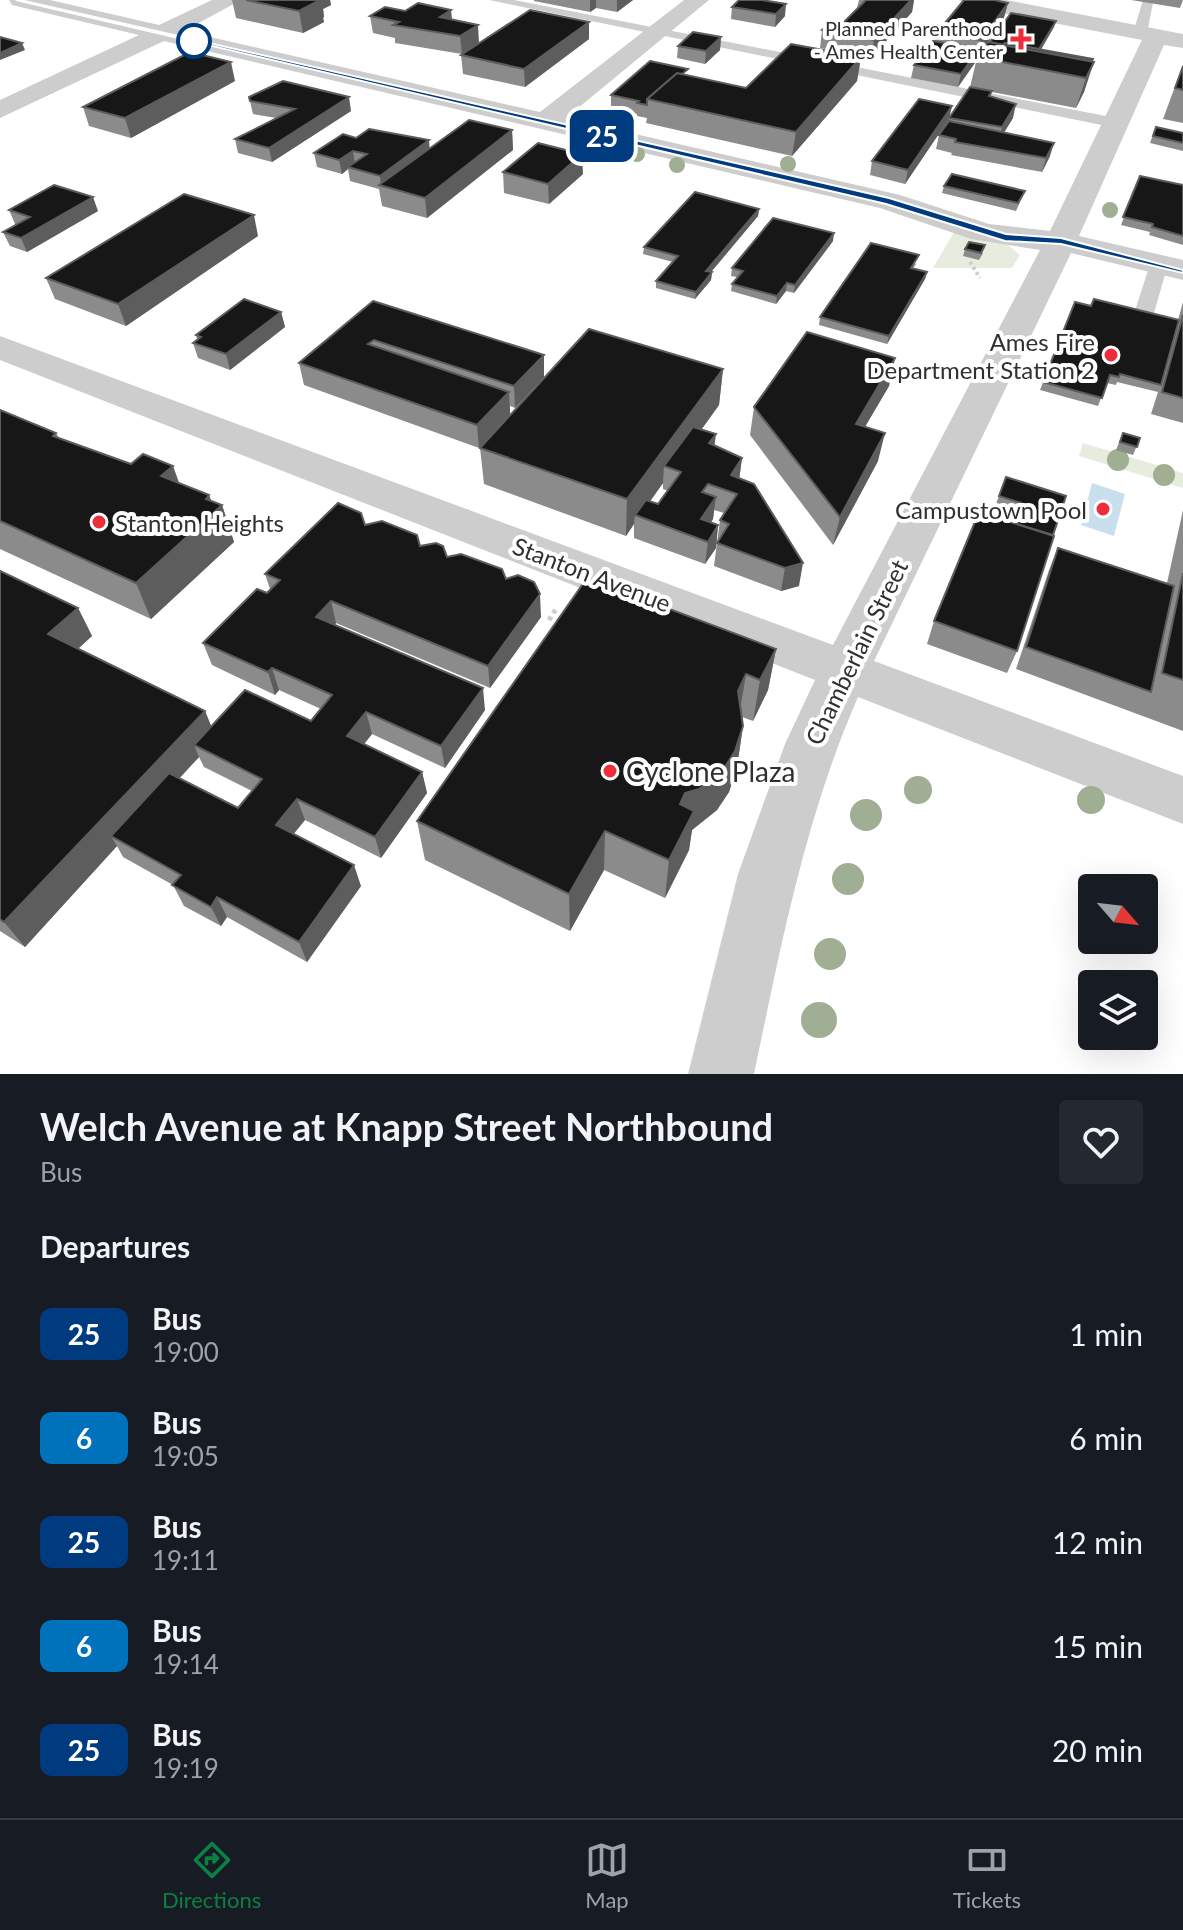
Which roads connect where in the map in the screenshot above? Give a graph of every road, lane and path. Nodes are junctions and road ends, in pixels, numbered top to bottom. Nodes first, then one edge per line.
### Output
1 (20, 0) edge
2 (230, 0) edge
3 (495, 0) edge
4 (698, 0) edge
5 (970, 0) edge
6 (1147, 3) dead end
7 (161, 33) junction
8 (658, 33) junction
9 (1160, 37) edge
10 (0, 110) edge
11 (543, 123) junction
12 (1116, 123) junction
13 (1061, 241) junction
14 (1171, 267) edge
15 (1142, 320) edge
16 (0, 347) edge
17 (556, 609) dead end
18 (549, 620) dead end
19 (844, 671) junction
20 (1183, 800) edge
21 (721, 1074) edge

1 - 7 street
2 - 7 street
3 - 8 lane
4 - 8 street
5 - 9 street
6 - 9 lane
7 - 10 street
7 - 11 street
8 - 11 street
8 - 12 lane
9 - 12 street, Chamberlain Street
11 - 13 street
12 - 13 street, Chamberlain Street
13 - 14 street
13 - 19 street, Chamberlain Street
14 - 15 lane
16 - 19 street, Stanton Avenue
17 - 18 path
19 - 20 street, Stanton Avenue
19 - 21 street, Chamberlain Street

